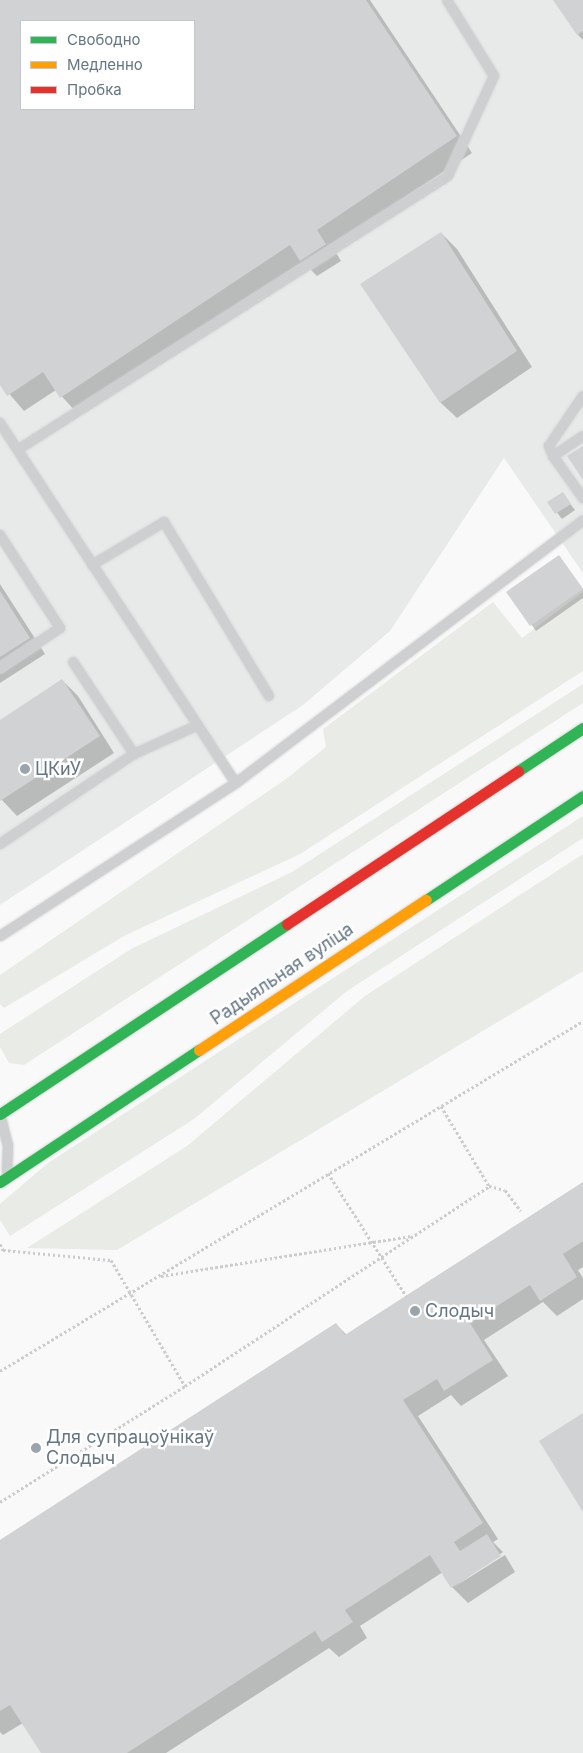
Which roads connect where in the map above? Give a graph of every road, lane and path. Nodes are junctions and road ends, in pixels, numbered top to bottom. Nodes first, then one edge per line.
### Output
1 (447, 0) edge
2 (583, 396) edge
3 (0, 423) edge
4 (583, 436) edge
5 (19, 449) junction
6 (553, 456) junction
7 (583, 498) edge
8 (583, 521) edge
9 (0, 535) edge
10 (92, 565) junction
11 (73, 662) dead end
12 (0, 668) edge
13 (269, 696) dead end
14 (198, 725) junction
15 (583, 728) edge
16 (134, 754) junction
17 (236, 783) junction
18 (583, 796) edge
19 (0, 844) edge
20 (0, 936) edge
21 (583, 1021) edge
22 (441, 1106) junction
23 (0, 1114) edge
24 (328, 1173) junction
25 (2, 1181) edge
26 (489, 1186) junction
27 (521, 1211) dead end
28 (414, 1235) junction
29 (370, 1240) junction
30 (0, 1244) edge
31 (381, 1256) junction
32 (158, 1276) junction
33 (130, 1293) junction
34 (406, 1296) dead end
35 (0, 1371) edge
36 (185, 1386) junction
37 (0, 1502) edge

1 - 5 lane
2 - 6 lane
3 - 5 lane
4 - 6 lane
5 - 10 lane
6 - 7 lane
8 - 17 lane
9 - 12 lane
10 - 13 lane
10 - 14 lane
11 - 16 lane
14 - 16 lane
14 - 17 lane
15 - 23 main road
16 - 19 lane
17 - 20 lane
18 - 25 main road, Радыяльная вуліца
21 - 22 path
22 - 24 path
22 - 26 path
23 - 25 lane
24 - 29 path
24 - 32 path
26 - 27 path
26 - 28 path
28 - 29 path
28 - 31 path
29 - 31 path
29 - 32 path
30 - 33 path
31 - 34 path
31 - 36 path
32 - 33 path
33 - 35 path
33 - 36 path
36 - 37 path

